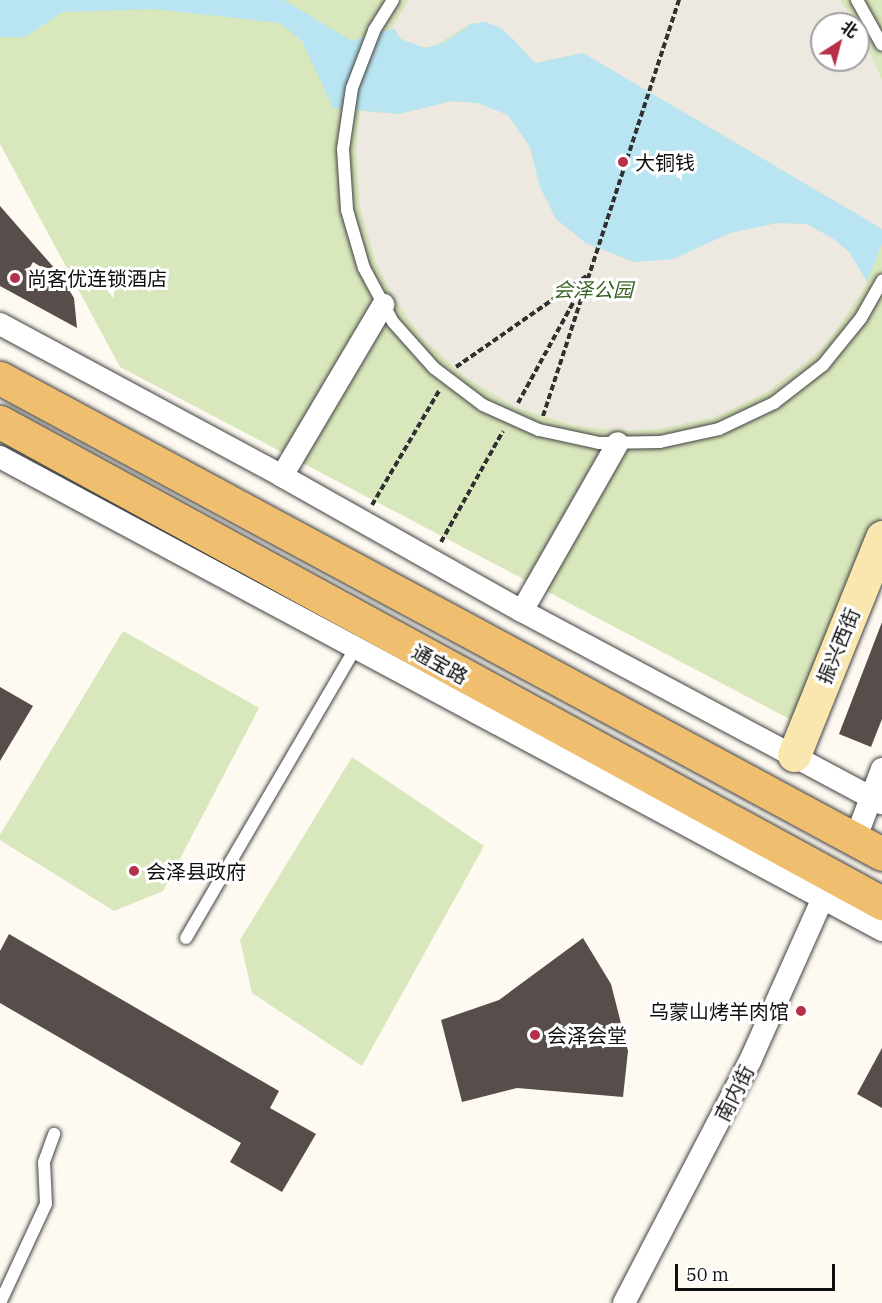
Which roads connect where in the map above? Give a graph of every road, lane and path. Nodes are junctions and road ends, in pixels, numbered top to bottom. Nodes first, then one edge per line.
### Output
1 (679, 0) edge
2 (856, 0) edge
3 (391, 3) edge
4 (882, 45) edge
5 (589, 275) junction
6 (882, 281) edge
7 (383, 305) junction
8 (0, 324) edge
9 (0, 378) edge
10 (446, 378) junction
11 (543, 418) dead end
12 (510, 419) junction
13 (618, 443) junction
14 (8, 444) edge
15 (282, 476) junction
16 (363, 521) junction
17 (882, 537) edge
18 (431, 559) junction
19 (522, 611) junction
20 (363, 636) junction
21 (794, 755) junction
22 (882, 769) edge
23 (877, 800) edge
24 (868, 847) edge
25 (828, 887) junction
26 (882, 903) edge
27 (882, 930) edge
28 (186, 938) dead end
29 (54, 1134) dead end
30 (0, 1303) edge
31 (624, 1303) edge

1 - 5 path
2 - 4 lane
3 - 7 lane
5 - 10 path
5 - 11 path
5 - 12 path
6 - 13 lane
7 - 10 lane
7 - 15 street
8 - 15 street
9 - 24 main road
10 - 12 lane
10 - 16 path
12 - 13 lane
12 - 18 path
13 - 19 street
14 - 20 main road, 通宝路
15 - 16 street
16 - 18 street
17 - 21 street, 振兴西街
18 - 19 street
19 - 21 street
20 - 25 main road, 通宝路
20 - 28 lane
21 - 23 street
22 - 23 street
23 - 24 street
25 - 26 main road, 通宝路
25 - 27 street
25 - 31 street, 南内街
29 - 30 lane

